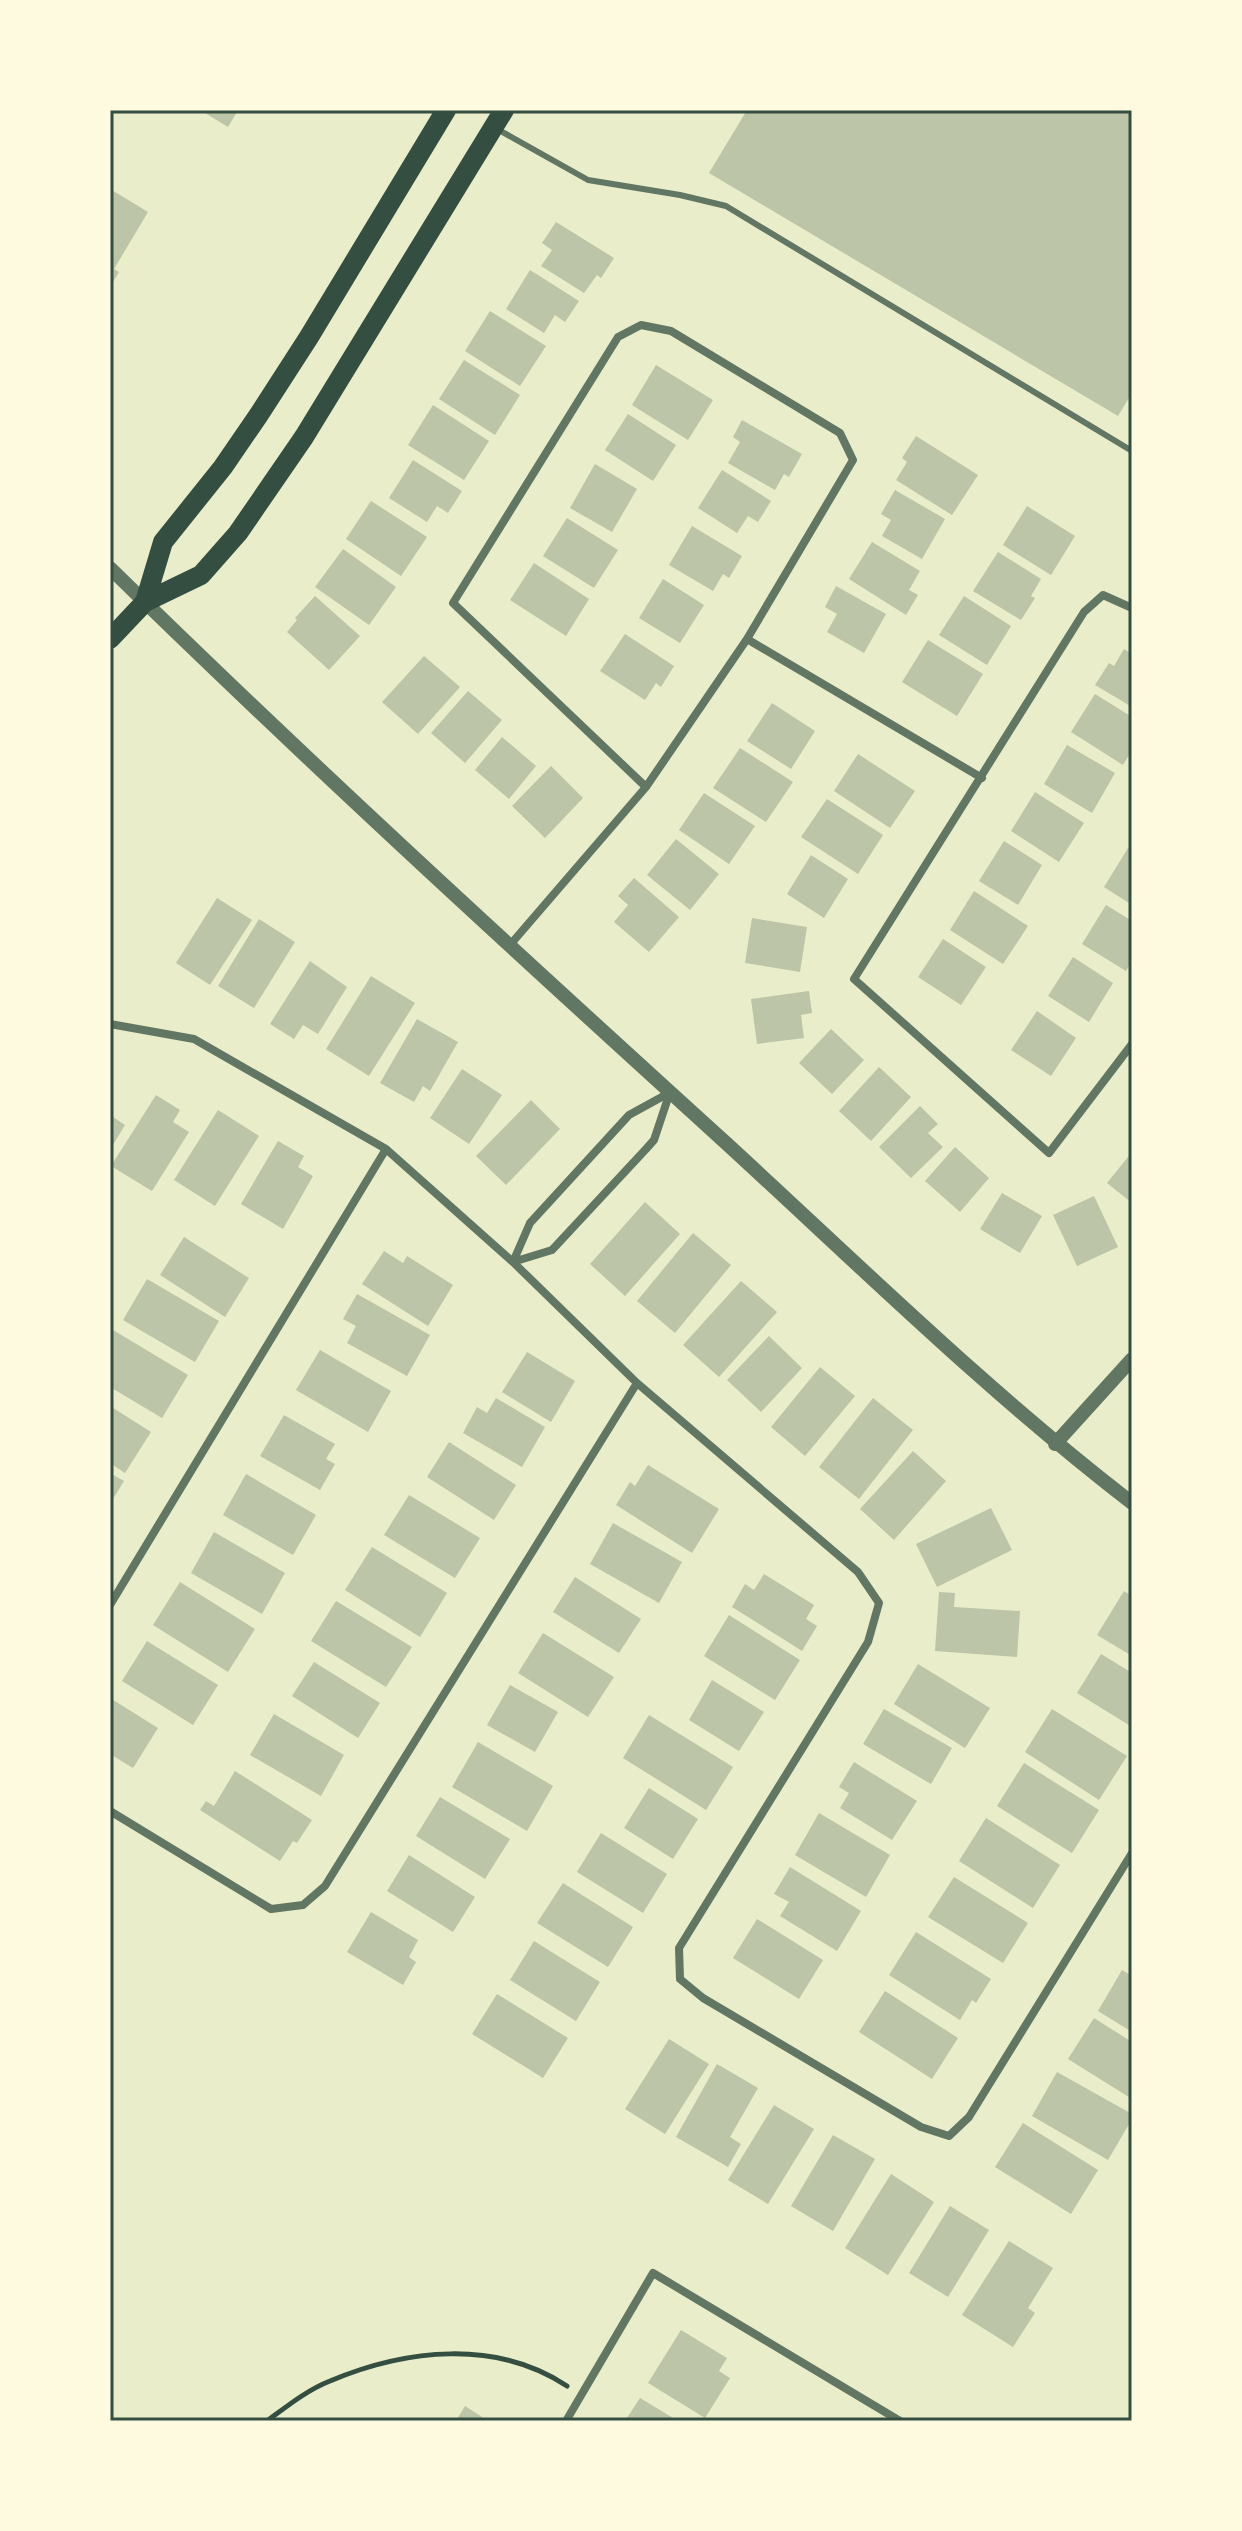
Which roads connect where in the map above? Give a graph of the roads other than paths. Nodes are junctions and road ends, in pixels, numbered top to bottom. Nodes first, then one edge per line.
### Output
1 (446, 110) edge
2 (499, 118) edge
3 (1132, 451) edge
4 (110, 568) edge
5 (145, 602) junction
6 (1132, 608) edge
7 (110, 639) edge
8 (747, 639) junction
9 (982, 778) junction
10 (646, 787) junction
11 (510, 945) junction
12 (110, 1024) edge
13 (1132, 1044) edge
14 (670, 1092) junction
15 (386, 1149) junction
16 (513, 1262) junction
17 (1132, 1359) edge
18 (637, 1383) junction
19 (1055, 1444) junction
20 (1132, 1503) edge
21 (110, 1605) edge
22 (110, 1811) edge
23 (1132, 1853) edge
24 (566, 2421) edge
25 (900, 2421) edge

1 - 5 main road
2 - 3 lane
2 - 5 main road
4 - 5 street
5 - 7 main road
5 - 11 street
6 - 9 street
8 - 9 street
8 - 10 street
8 - 10 street
9 - 13 street
10 - 11 street
11 - 14 street
12 - 15 street
14 - 16 street
14 - 16 street
14 - 19 street
15 - 16 street
15 - 21 street
16 - 18 street
17 - 19 street
18 - 22 street
18 - 23 street
19 - 20 street
24 - 25 street

